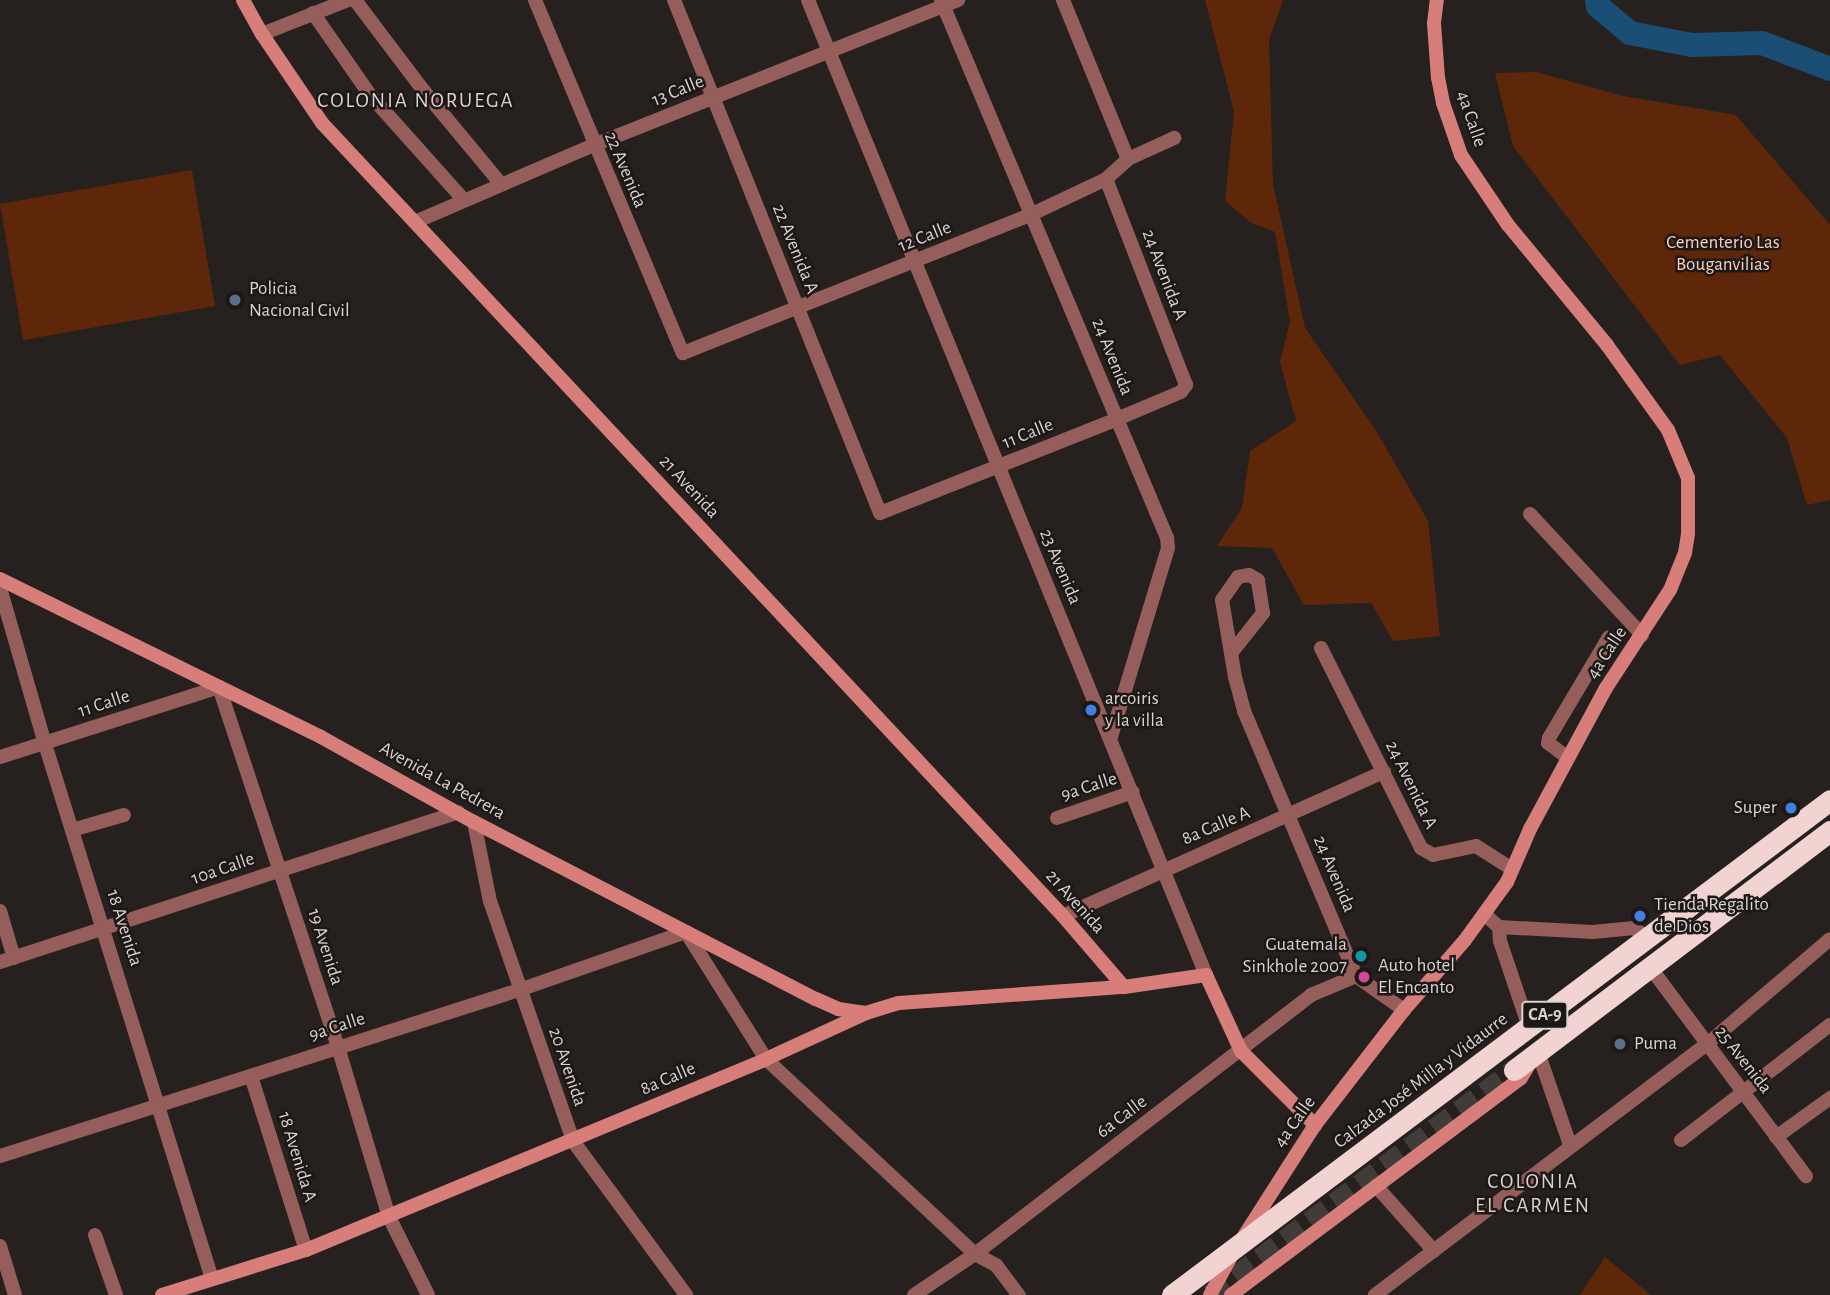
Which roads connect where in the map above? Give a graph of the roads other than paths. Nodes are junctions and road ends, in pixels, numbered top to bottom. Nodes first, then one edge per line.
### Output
1 (243, 0) edge
2 (348, 0) edge
3 (355, 0) edge
4 (535, 0) edge
5 (674, 0) edge
6 (808, 0) edge
7 (1063, 0) edge
8 (1437, 0) edge
9 (948, 2) edge
10 (313, 13) junction
11 (262, 34) junction
12 (830, 51) junction
13 (713, 97) junction
14 (1174, 138) dead end
15 (594, 145) junction
16 (1128, 159) junction
17 (1106, 179) junction
18 (501, 184) junction
19 (464, 200) junction
20 (1032, 214) junction
21 (415, 222) junction
22 (914, 262) junction
23 (798, 308) junction
24 (682, 353) joint
25 (1186, 385) joint
26 (1117, 419) junction
27 (997, 468) junction
28 (880, 513) joint
29 (1530, 514) dead end
30 (0, 579) edge
31 (0, 589) edge
32 (1642, 635) junction
33 (1609, 638) dead end
34 (1321, 648) dead end
35 (1232, 652) junction
36 (219, 687) junction
37 (1111, 737) junction
38 (45, 744) junction
39 (0, 757) edge
40 (1568, 758) junction
41 (1384, 772) junction
42 (1133, 792) junction
43 (1830, 800) edge
44 (458, 812) junction
45 (124, 815) dead end
46 (1289, 817) junction
47 (1057, 818) dead end
48 (474, 822) junction
49 (72, 830) junction
50 (1830, 831) edge
51 (1165, 869) junction
52 (1512, 869) junction
53 (280, 870) junction
54 (0, 911) edge
55 (1485, 914) junction
56 (1063, 916) junction
57 (1499, 926) junction
58 (104, 931) junction
59 (685, 932) junction
60 (1646, 937) junction
61 (1830, 939) edge
62 (7, 960) edge
63 (1650, 967) junction
64 (1206, 975) junction
65 (1356, 976) junction
66 (1124, 986) junction
67 (519, 990) junction
68 (1404, 1010) junction
69 (866, 1013) junction
70 (1830, 1025) edge
71 (1529, 1027) junction
72 (1706, 1045) junction
73 (338, 1046) junction
74 (1241, 1051) junction
75 (1536, 1053) junction
76 (766, 1059) junction
77 (1514, 1070) tunnel mouth
78 (251, 1076) junction
79 (1744, 1091) junction
80 (1830, 1098) edge
81 (160, 1106) junction
82 (1315, 1125) junction
83 (1776, 1137) junction
84 (1681, 1140) dead end
85 (573, 1141) junction
86 (1570, 1145) junction
87 (0, 1156) edge
88 (1806, 1176) dead end
89 (1376, 1186) junction
90 (390, 1217) junction
91 (95, 1235) dead end
92 (306, 1250) junction
93 (1235, 1250) junction
94 (1434, 1251) junction
95 (1, 1254) edge
96 (975, 1254) junction
97 (212, 1279) junction
98 (15, 1295) edge
99 (116, 1295) edge
100 (162, 1295) edge
101 (428, 1295) edge
102 (686, 1295) edge
103 (914, 1295) edge
104 (1019, 1295) edge
105 (1172, 1295) edge
106 (1210, 1295) edge
107 (1231, 1295) edge
108 (1375, 1295) edge

1 - 11 street, 21 Avenida
2 - 10 street
3 - 18 street
4 - 15 street, 22 Avenida
5 - 13 street, 22 Avenida A
6 - 12 street, 23 Avenida
7 - 16 street
8 - 32 street, 4a Calle
9 - 12 street, 13 Calle
9 - 20 street, 24 Avenida
10 - 11 street
10 - 19 street
11 - 21 street, 21 Avenida
12 - 13 street, 13 Calle
12 - 22 street, 23 Avenida
13 - 15 street, 13 Calle
13 - 23 street, 22 Avenida A
14 - 16 street, 12 Calle
15 - 18 street, 13 Calle
15 - 24 street, 22 Avenida
16 - 17 street, 12 Calle
17 - 20 street, 12 Calle
17 - 25 street, 24 Avenida A
18 - 19 street, 13 Calle
19 - 21 street, 13 Calle
20 - 22 street, 12 Calle
20 - 26 street, 24 Avenida
21 - 56 street, 21 Avenida
22 - 23 street, 12 Calle
22 - 27 street, 23 Avenida
23 - 24 street, 12 Calle
23 - 28 street, 22 Avenida A
25 - 26 street, 11 Calle
26 - 27 street, 11 Calle
26 - 37 street, 24 Avenida
27 - 28 street, 11 Calle
27 - 37 street, 23 Avenida
29 - 32 street
30 - 36 street, Avenida La Pedrera
31 - 38 street, 18 Avenida
32 - 40 street, 4a Calle
33 - 40 street
34 - 41 street, 24 Avenida A
35 - 35 street, 24 Avenida
35 - 46 street, 24 Avenida
36 - 38 street, 11 Calle
36 - 44 street, Avenida La Pedrera
36 - 53 street, 19 Avenida
37 - 42 street, 23 Avenida
38 - 39 street, 11 Calle
38 - 49 street, 18 Avenida
40 - 52 street, 4a Calle
41 - 46 street, 8a Calle A
41 - 52 street, 24 Avenida A
42 - 47 street, 9a Calle
42 - 51 street, 23 Avenida
43 - 60 highway, Calzada José Milla y Vidaurre / CA-9
44 - 48 street, Avenida La Pedrera
44 - 53 street, 10a Calle
45 - 49 street
46 - 51 street, 8a Calle A
46 - 65 street, 24 Avenida
48 - 59 street, Avenida La Pedrera
48 - 67 street, 20 Avenida
49 - 58 street, 18 Avenida
50 - 63 highway, CA-9
51 - 56 street, 8a Calle A
51 - 64 street, 23 Avenida
52 - 55 street, 4a Calle
53 - 58 street, 10a Calle
53 - 73 street, 19 Avenida
54 - 62 street
55 - 57 street
55 - 68 street, 4a Calle
56 - 66 street, 21 Avenida
57 - 60 street
57 - 71 street
58 - 62 street, 10a Calle
58 - 81 street, 18 Avenida
59 - 67 street, 9a Calle
59 - 69 street, Avenida La Pedrera
59 - 76 street
60 - 71 highway, Calzada José Milla y Vidaurre / CA-9
61 - 72 street
63 - 72 street, 25 Avenida
63 - 75 highway, CA-9
64 - 66 street, 8a Calle
64 - 74 street, 23 Avenida
65 - 68 street
65 - 74 street, 6a Calle
66 - 69 street, 8a Calle
67 - 73 street, 9a Calle
67 - 85 street, 20 Avenida
68 - 82 street, 4a Calle
69 - 76 street, 8a Calle
70 - 79 street
71 - 93 highway, Calzada José Milla y Vidaurre / CA-9
72 - 79 street, 25 Avenida
72 - 86 street
73 - 78 street, 9a Calle
73 - 90 street, 19 Avenida
74 - 82 street, 23 Avenida
74 - 96 street, 6a Calle
75 - 77 highway, CA-9
75 - 86 street
75 - 89 street, CA-9
76 - 85 street, 8a Calle
76 - 96 street
78 - 81 street, 9a Calle
78 - 92 street, 18 Avenida A
79 - 83 street, 25 Avenida
79 - 84 street
80 - 83 street
81 - 87 street, 9a Calle
81 - 97 street, 18 Avenida
82 - 93 street, 4a Calle
83 - 88 street, 25 Avenida
85 - 90 street, 8a Calle
85 - 102 street, 20 Avenida
86 - 94 street
89 - 94 street
89 - 107 street, CA-9
90 - 92 street, 8a Calle
90 - 101 street, 19 Avenida
91 - 99 street
92 - 97 street, 8a Calle
93 - 105 highway, Calzada José Milla y Vidaurre / CA-9
93 - 106 street, 4a Calle
94 - 108 street
95 - 98 street
96 - 103 street, 6a Calle
96 - 104 street
97 - 100 street, 8a Calle

